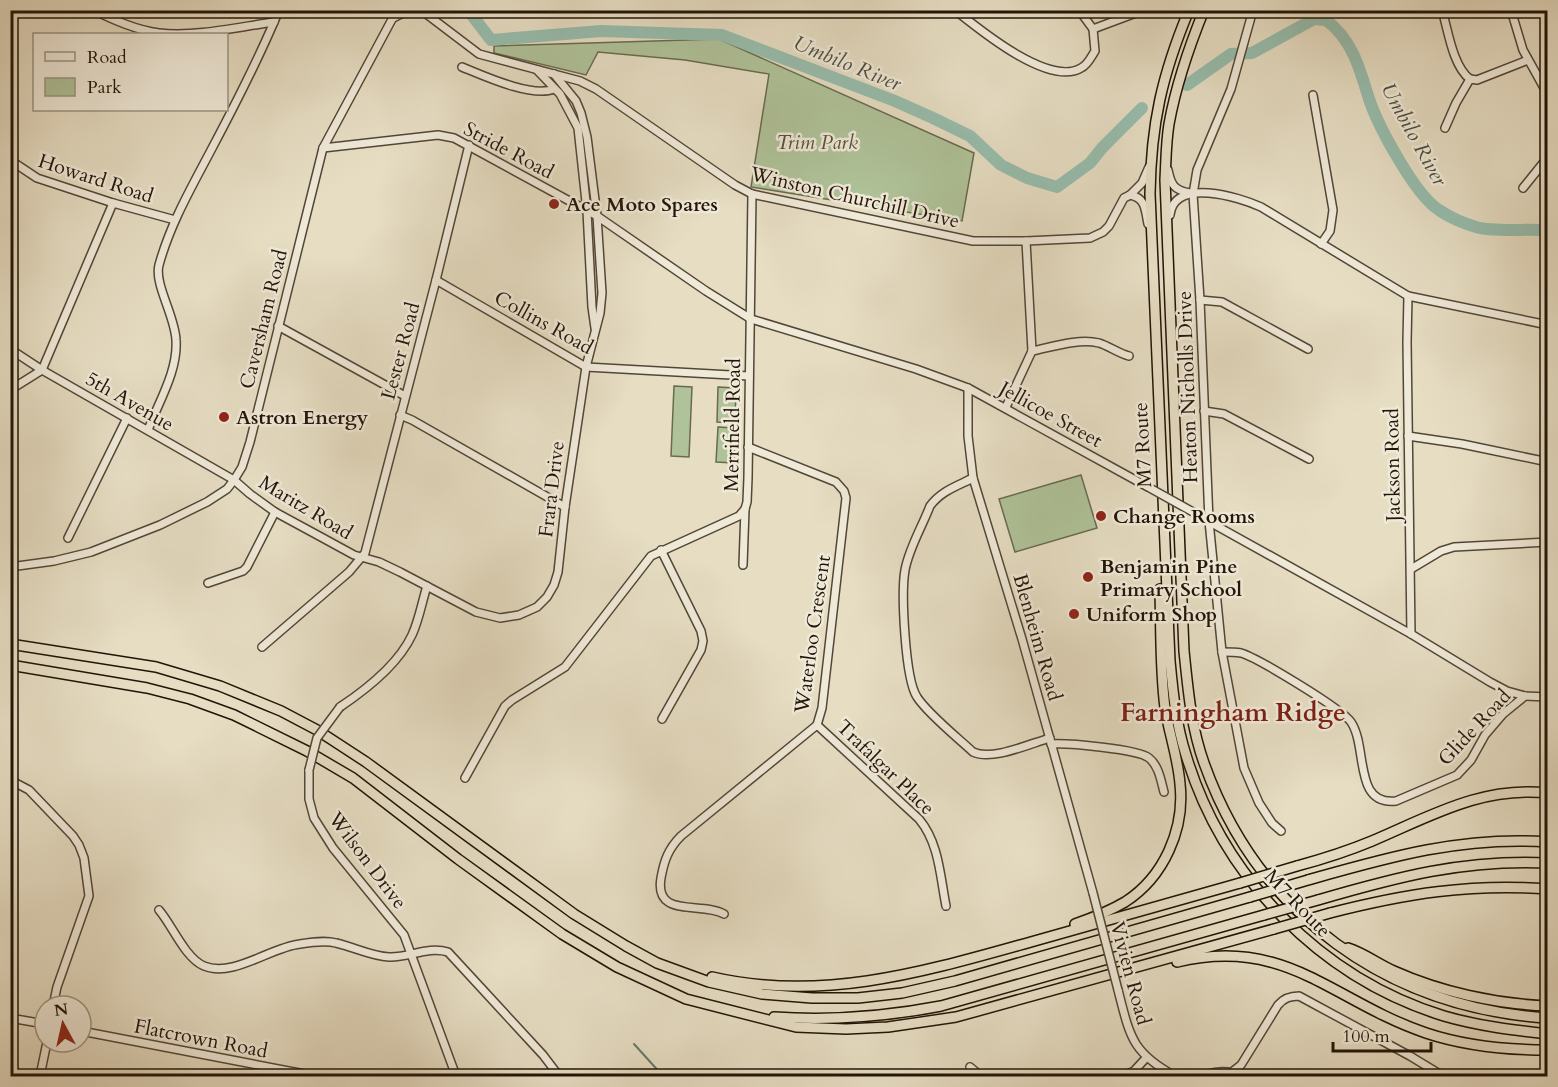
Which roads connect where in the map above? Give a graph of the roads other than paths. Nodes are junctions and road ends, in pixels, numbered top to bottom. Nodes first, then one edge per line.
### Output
1 (93, 10) edge
2 (279, 10) edge
3 (409, 10) edge
4 (955, 10) edge
5 (1079, 10) edge
6 (1144, 10) edge
7 (1188, 10) edge
8 (1204, 10) edge
9 (1253, 10) edge
10 (1442, 10) edge
11 (1511, 10) edge
12 (420, 11) edge
13 (396, 14) edge
14 (274, 22) junction
15 (1094, 29) junction
16 (1528, 60) junction
17 (462, 67) dead end
18 (537, 70) junction
19 (554, 74) junction
20 (1470, 79) junction
21 (579, 81) junction
22 (554, 88) junction
23 (572, 95) junction
24 (1313, 95) dead end
25 (1548, 95) edge
26 (1445, 128) dead end
27 (469, 145) junction
28 (323, 148) junction
29 (1548, 157) edge
30 (10, 160) edge
31 (1166, 162) junction
32 (1150, 163) junction
33 (1523, 188) dead end
34 (752, 194) junction
35 (1193, 194) junction
36 (1130, 195) junction
37 (113, 203) junction
38 (587, 211) junction
39 (597, 216) junction
40 (175, 220) junction
41 (1151, 236) junction
42 (1167, 236) junction
43 (1026, 241) junction
44 (1321, 244) junction
45 (436, 280) junction
46 (1408, 296) junction
47 (1200, 300) junction
48 (751, 319) junction
49 (1548, 325) edge
50 (278, 326) junction
51 (595, 331) junction
52 (10, 349) edge
53 (1308, 349) dead end
54 (1032, 351) junction
55 (1129, 356) dead end
56 (586, 367) junction
57 (42, 370) junction
58 (749, 376) junction
59 (968, 388) junction
60 (10, 390) edge
61 (405, 396) junction
62 (1006, 407) junction
63 (1204, 411) junction
64 (400, 415) junction
65 (127, 418) junction
66 (148, 430) junction
67 (1408, 436) junction
68 (748, 447) junction
69 (1309, 459) dead end
70 (1548, 462) edge
71 (973, 478) junction
72 (234, 480) junction
73 (565, 507) junction
74 (745, 509) junction
75 (1163, 510) junction
76 (275, 512) junction
77 (1209, 521) junction
78 (68, 538) dead end
79 (1548, 542) edge
80 (661, 550) junction
81 (362, 558) junction
82 (743, 565) dead end
83 (10, 567) edge
84 (1411, 569) junction
85 (208, 584) dead end
86 (427, 586) junction
87 (1411, 634) junction
88 (10, 644) edge
89 (262, 647) dead end
90 (1222, 652) junction
91 (10, 665) edge
92 (1525, 696) junction
93 (1548, 697) edge
94 (662, 719) dead end
95 (817, 725) junction
96 (1051, 741) junction
97 (465, 777) dead end
98 (10, 780) edge
99 (1164, 792) dead end
100 (1548, 793) edge
101 (1281, 831) dead end
102 (1548, 842) edge
103 (1548, 863) edge
104 (1548, 888) edge
105 (1093, 893) joint
106 (946, 906) dead end
107 (159, 909) dead end
108 (724, 914) dead end
109 (1337, 945) junction
110 (1002, 950) junction
111 (411, 953) junction
112 (657, 963) junction
113 (1125, 970) junction
114 (56, 994) edge
115 (1548, 1006) edge
116 (748, 1015) junction
117 (10, 1018) edge
118 (1548, 1018) edge
119 (33, 1022) edge
120 (93, 1033) edge
121 (1548, 1034) edge
122 (1548, 1050) edge
123 (45, 1054) edge
124 (1146, 1058) junction
125 (970, 1067) dead end
126 (283, 1073) edge
127 (1235, 1074) edge
128 (40, 1077) edge
129 (315, 1077) edge
130 (456, 1077) edge
131 (559, 1077) edge
132 (981, 1077) edge
133 (1122, 1077) edge
134 (1176, 1077) edge
135 (1201, 1077) edge
136 (1443, 1077) edge

1 - 14 street
2 - 14 street
3 - 13 street
4 - 15 street
5 - 15 street
6 - 15 street
7 - 32 highway, M7 Route
8 - 31 highway, M7 Route
9 - 35 street, Heaton Nicholls Drive
10 - 20 street
11 - 16 street
12 - 18 street, Winston Churchill Drive
13 - 28 street, Caversham Road
14 - 40 street
16 - 20 street
16 - 25 street
17 - 22 street
18 - 19 street, Winston Churchill Drive
18 - 22 street, Frara Drive
19 - 21 street, Winston Churchill Drive
19 - 23 street, Frara Drive
20 - 26 street
21 - 23 street
21 - 34 street, Winston Churchill Drive
22 - 38 street, Frara Drive
23 - 39 street, Frara Drive
24 - 44 street
27 - 28 street, Stride Road
27 - 38 street, Stride Road
27 - 45 street, Lester Road
28 - 50 street, Caversham Road
29 - 33 street
30 - 37 street, Howard Road
31 - 35 street
31 - 42 highway, M7 Route
32 - 36 street, Winston Churchill Drive
32 - 41 highway, M7 Route
34 - 43 street, Winston Churchill Drive
34 - 48 street, Merrifield Road
35 - 42 street
35 - 44 street
35 - 47 street, Heaton Nicholls Drive
36 - 41 street
36 - 43 street, Winston Churchill Drive
37 - 40 street, Howard Road
37 - 57 street
38 - 39 street, Stride Road
38 - 51 street, Frara Drive
39 - 48 street, Stride Road
39 - 51 street, Frara Drive
40 - 66 street
41 - 75 highway, M7 Route
42 - 109 highway, M7 Route
43 - 54 street
44 - 46 street
45 - 56 street, Collins Road
45 - 61 street, Lester Road
46 - 49 street
46 - 67 street, Jackson Road
47 - 53 street
47 - 63 street, Heaton Nicholls Drive
48 - 58 street, Merrifield Road
48 - 59 street, Jellicoe Street
50 - 61 street
50 - 72 street, Caversham Road
51 - 56 street, Frara Drive
52 - 57 street, 5th Avenue
54 - 55 street
54 - 62 street
56 - 58 street, Collins Road
56 - 73 street, Frara Drive
57 - 60 street
57 - 65 street, 5th Avenue
58 - 68 street, Merrifield Road
59 - 62 street, Jellicoe Street
59 - 71 street, Blenheim Road
61 - 64 street, Lester Road
62 - 77 street, Jellicoe Street, bridge
63 - 69 street
63 - 77 street, Heaton Nicholls Drive
64 - 73 street
64 - 81 street, Lester Road
65 - 66 street, 5th Avenue
65 - 78 street
66 - 72 street, 5th Avenue
67 - 70 street
67 - 84 street, Jackson Road
68 - 74 street, Merrifield Road
68 - 95 street, Waterloo Crescent
71 - 96 street, Blenheim Road
71 - 96 street
72 - 76 street, Maritz Road
72 - 83 street, Caversham Road
73 - 86 street, Frara Drive
74 - 80 street, Merrifield Road
74 - 82 street
75 - 110 highway
75 - 121 highway, M7 Route
76 - 81 street, Maritz Road
76 - 85 street
77 - 87 street, Jellicoe Street
77 - 90 street, Heaton Nicholls Drive
79 - 84 street
80 - 94 street
80 - 97 street, Merrifield Road
81 - 86 street
81 - 89 street
84 - 87 street, Jackson Road
86 - 111 street, Wilson Drive, bridge
87 - 92 street, Jellicoe Street
88 - 112 highway
90 - 92 street, Glide Road
90 - 101 street, Heaton Nicholls Drive
91 - 116 highway
92 - 93 street, Jellicoe Street
95 - 106 street, Trafalgar Place
95 - 108 street, Waterloo Crescent
96 - 99 street
96 - 105 street, Blenheim Road
98 - 114 street
100 - 110 highway, bridge
102 - 112 highway, bridge
103 - 116 highway, bridge
104 - 113 highway, bridge
105 - 124 street, Vivien Road, bridge
107 - 111 street
109 - 115 highway
109 - 118 highway, M7 Route
110 - 112 highway
111 - 130 street, Wilson Drive
111 - 131 street
113 - 116 highway
113 - 122 highway
117 - 119 street
120 - 126 street, Flatcrown Road
123 - 128 street
124 - 133 street
124 - 134 street, Vivien Road
125 - 132 street
126 - 129 street, Flatcrown Road
127 - 135 street
127 - 136 street

